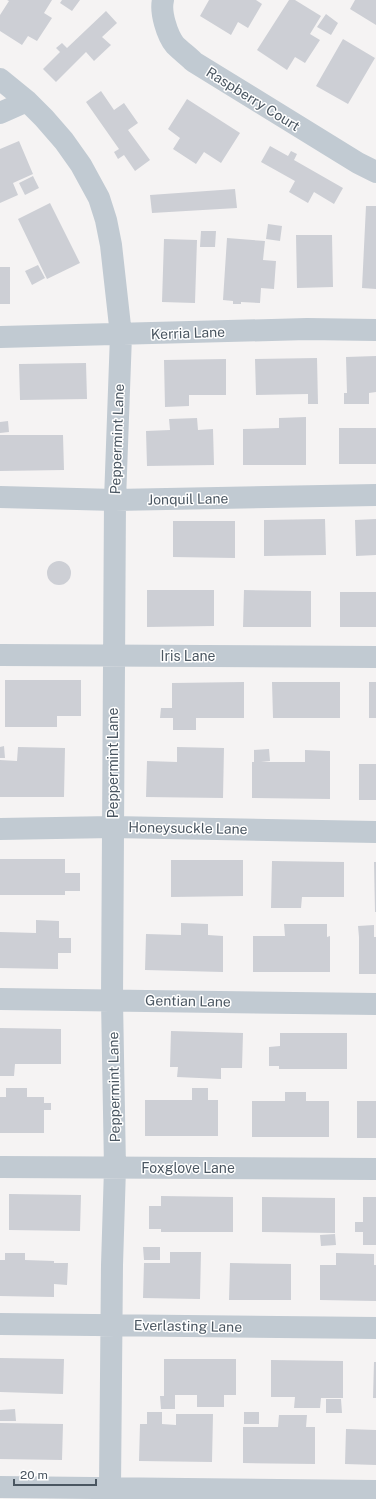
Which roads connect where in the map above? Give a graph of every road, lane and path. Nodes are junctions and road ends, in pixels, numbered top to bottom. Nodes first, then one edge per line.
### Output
1 (163, 0) edge
2 (0, 79) edge
3 (27, 101) junction
4 (0, 113) edge
5 (376, 172) edge
6 (376, 330) edge
7 (121, 335) junction
8 (0, 337) edge
9 (376, 495) edge
10 (0, 497) edge
11 (115, 500) junction
12 (0, 655) edge
13 (114, 656) junction
14 (376, 657) edge
15 (112, 827) junction
16 (0, 829) edge
17 (376, 832) edge
18 (0, 999) edge
19 (112, 1000) junction
20 (376, 1004) edge
21 (0, 1167) edge
22 (115, 1168) junction
23 (376, 1169) edge
24 (0, 1324) edge
25 (113, 1325) junction
26 (376, 1328) edge
27 (0, 1487) edge
28 (110, 1488) junction
29 (376, 1491) edge

1 - 5 street, Raspberry Court
2 - 3 street, Peppermint Lane
3 - 4 street
3 - 7 street, Peppermint Lane
6 - 7 street, Kerria Lane
7 - 8 street, Kerria Lane
7 - 11 street, Peppermint Lane
9 - 11 street, Jonquil Lane
10 - 11 street, Jonquil Lane
11 - 13 street, Peppermint Lane
12 - 13 street, Iris Lane
13 - 14 street, Iris Lane
13 - 15 street, Peppermint Lane
15 - 16 street, Honeysuckle Lane
15 - 17 street, Honeysuckle Lane
15 - 19 street, Peppermint Lane
18 - 19 street, Gentian Lane
19 - 20 street, Gentian Lane
19 - 22 street, Peppermint Lane
21 - 22 street, Foxglove Lane
22 - 23 street, Foxglove Lane
22 - 25 street, Peppermint Lane
24 - 25 street, Everlasting Lane
25 - 26 street, Everlasting Lane
25 - 28 street, Peppermint Lane
27 - 28 street
28 - 29 street

